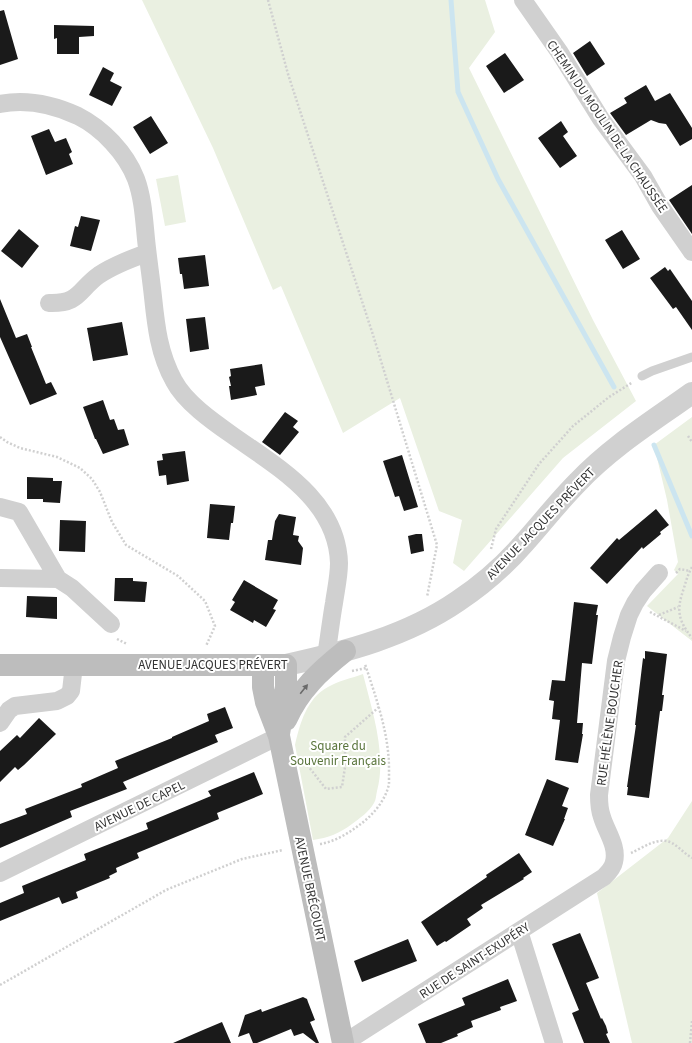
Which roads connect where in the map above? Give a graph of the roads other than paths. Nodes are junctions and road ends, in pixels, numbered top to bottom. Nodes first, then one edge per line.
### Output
1 (523, 0) edge
2 (0, 104) edge
3 (147, 252) junction
4 (692, 252) edge
5 (49, 303) dead end
6 (692, 357) edge
7 (642, 376) dead end
8 (692, 393) edge
9 (0, 507) edge
10 (666, 574) road end
11 (0, 578) edge
12 (58, 579) junction
13 (111, 624) dead end
14 (344, 651) junction
15 (263, 664) junction
16 (0, 665) edge
17 (74, 665) junction
18 (286, 665) junction
19 (0, 723) edge
20 (279, 736) junction
21 (0, 873) edge
22 (604, 878) joint
23 (519, 931) junction
24 (343, 1043) edge
25 (554, 1043) edge

1 - 4 street, CHEMIN DU MOULIN DE LA CHAUSSÉE
2 - 3 street
3 - 5 street
3 - 14 street
6 - 7 lane
8 - 14 street, AVENUE JACQUES PRÉVERT
9 - 12 street
10 - 22 street, RUE HÉLÈNE BOUCHER
11 - 12 street
12 - 13 street
14 - 18 street, AVENUE JACQUES PRÉVERT
20 -> 14 main road
15 - 17 main road, AVENUE JACQUES PRÉVERT
15 - 18 main road, AVENUE JACQUES PRÉVERT
15 - 20 main road, AVENUE BRÉCOURT
16 - 17 main road, AVENUE JACQUES PRÉVERT
17 - 19 street
18 - 20 main road, AVENUE BRÉCOURT
20 - 21 street, AVENUE DE CAPEL
20 - 24 main road, AVENUE BRÉCOURT
22 - 23 street, RUE DE SAINT-EXUPÉRY
23 - 24 street, RUE DE SAINT-EXUPÉRY
23 - 25 street

